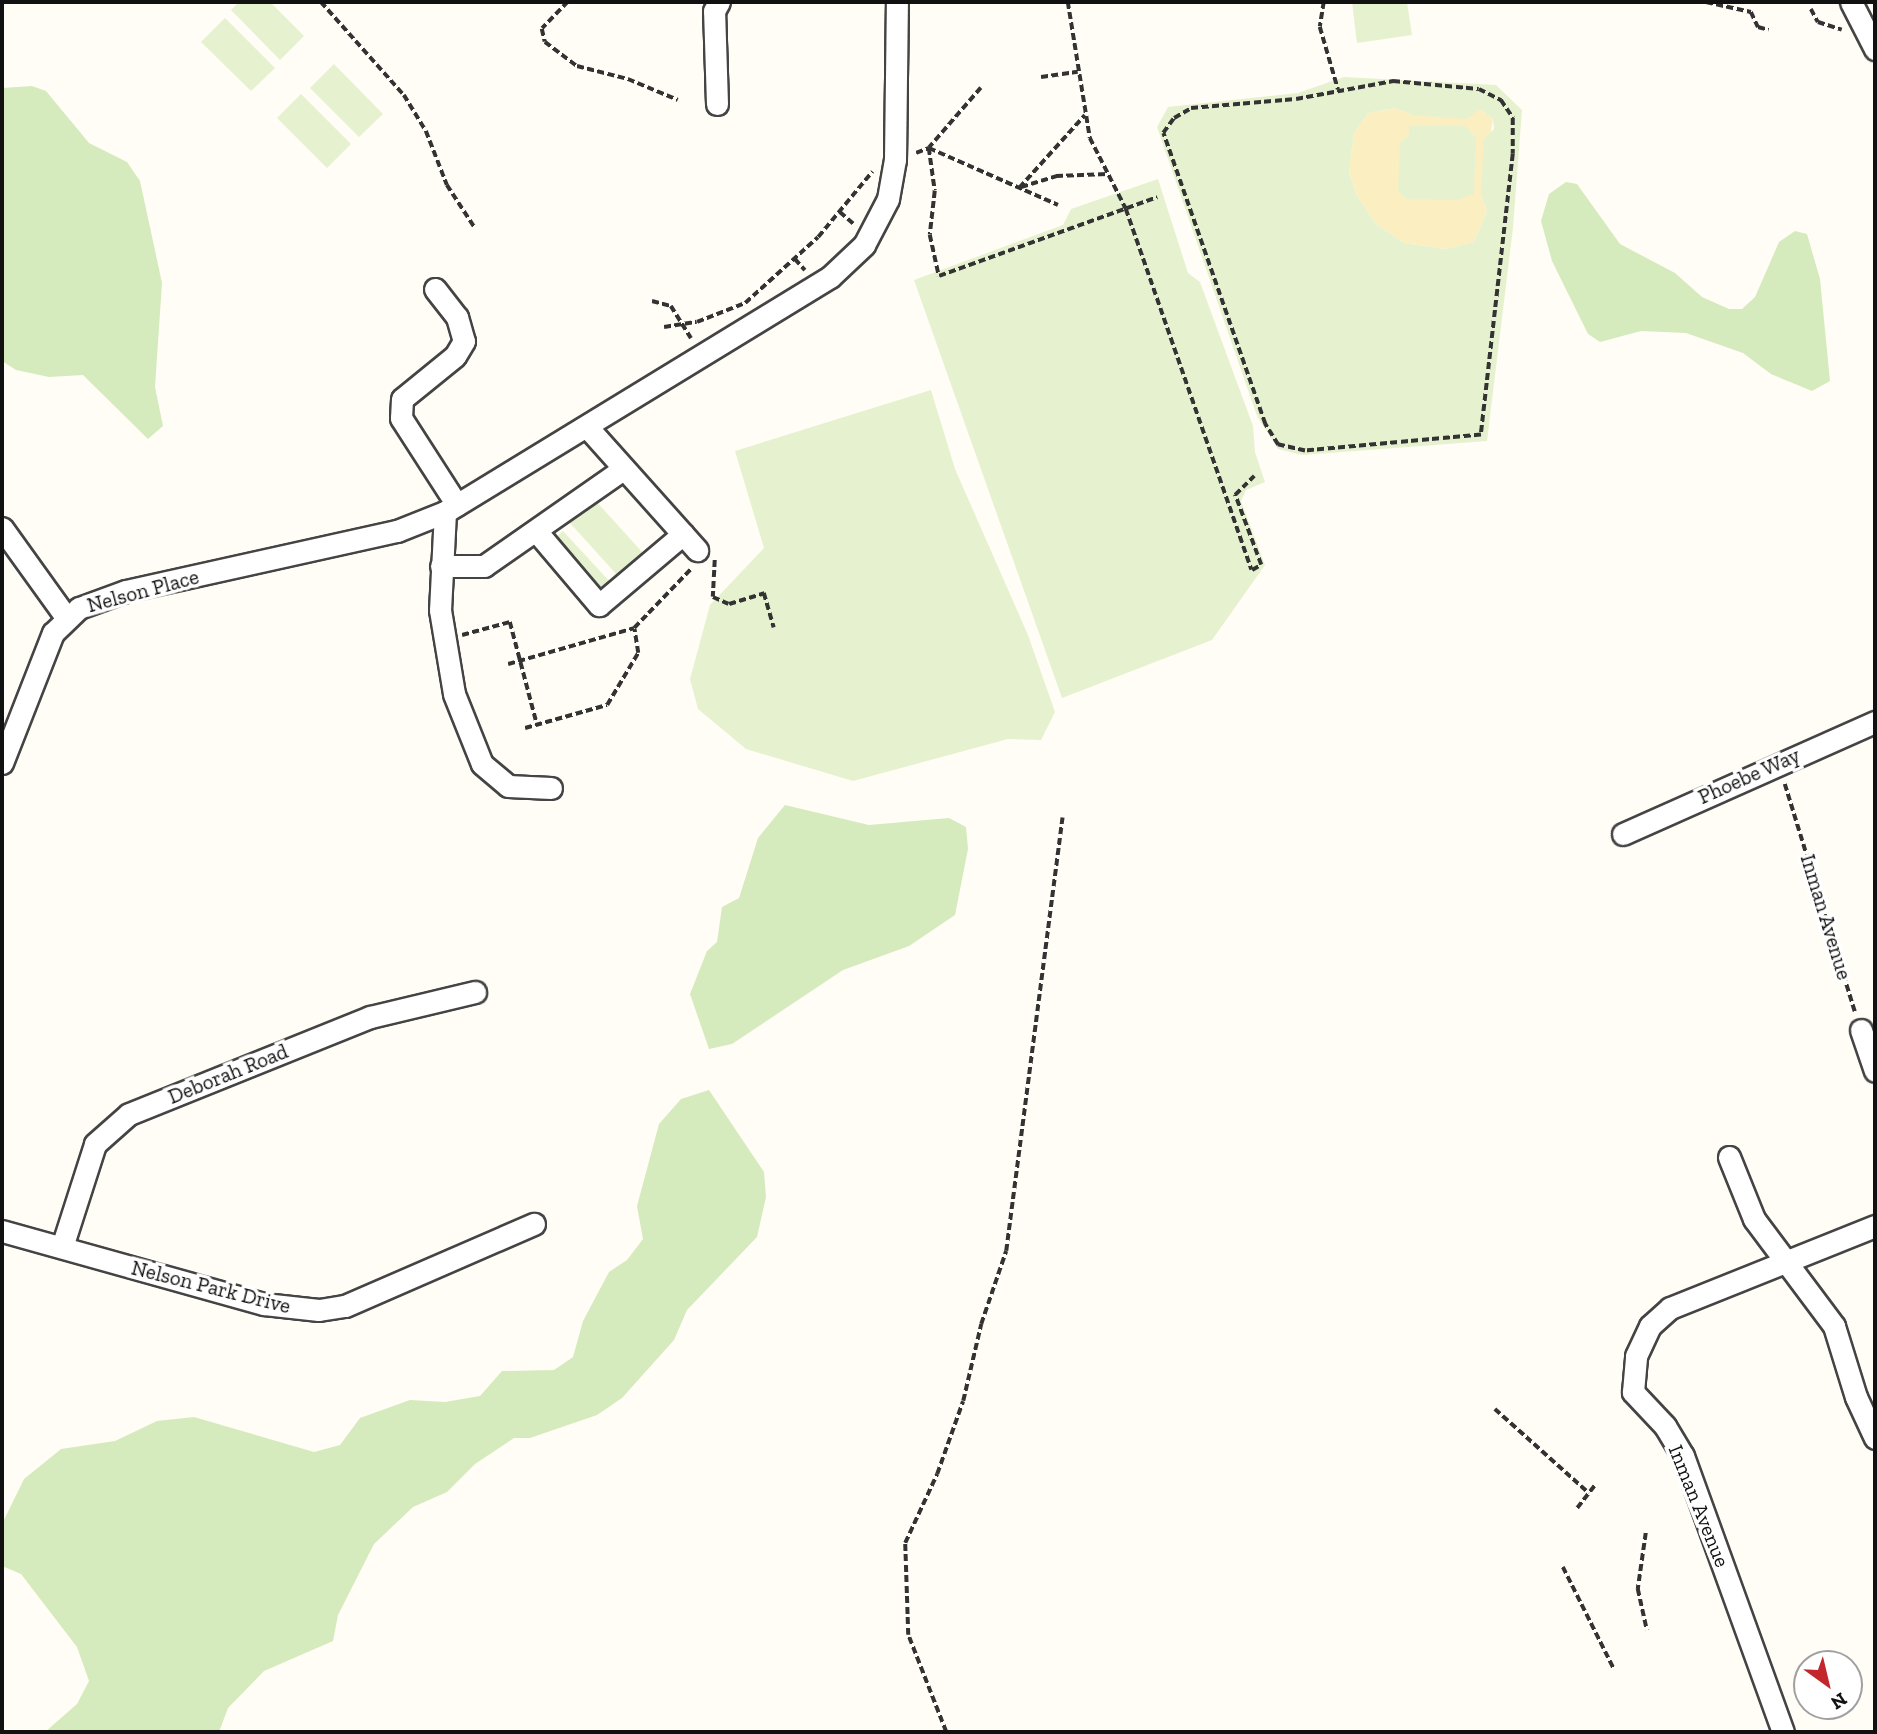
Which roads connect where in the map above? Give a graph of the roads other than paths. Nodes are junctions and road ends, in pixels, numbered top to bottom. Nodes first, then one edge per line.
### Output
1 (719, 2) edge
2 (897, 2) edge
3 (1851, 2) edge
4 (1875, 49) edge
5 (717, 104) dead end
6 (435, 289) dead end
7 (588, 428) junction
8 (623, 469) junction
9 (451, 508) junction
10 (2, 528) edge
11 (537, 531) junction
12 (683, 534) junction
13 (697, 551) road end
14 (441, 566) junction
15 (66, 617) junction
16 (1875, 722) edge
17 (2, 763) edge
18 (551, 788) dead end
19 (1623, 834) dead end
20 (475, 992) dead end
21 (1861, 1030) road end
22 (1875, 1071) edge
23 (1729, 1157) dead end
24 (534, 1224) dead end
25 (1875, 1226) edge
26 (2, 1231) edge
27 (62, 1247) junction
28 (1789, 1262) junction
29 (1875, 1438) edge
30 (1783, 1732) edge

1 - 5 street
2 - 7 street, Nelson Place
3 - 4 street
6 - 9 street
7 - 8 street
7 - 9 street, Nelson Place
8 - 11 street
8 - 12 street
9 - 14 street
9 - 15 street, Nelson Place
10 - 15 street
11 - 12 street
11 - 14 street
12 - 13 street
14 - 18 street
15 - 17 street, Nelson Place
16 - 19 street, Phoebe Way
20 - 27 street, Deborah Road
21 - 22 street
23 - 28 street
24 - 27 street, Nelson Park Drive
25 - 28 street, Inman Avenue
26 - 27 street, Nelson Park Drive
28 - 29 street
28 - 30 street, Inman Avenue

